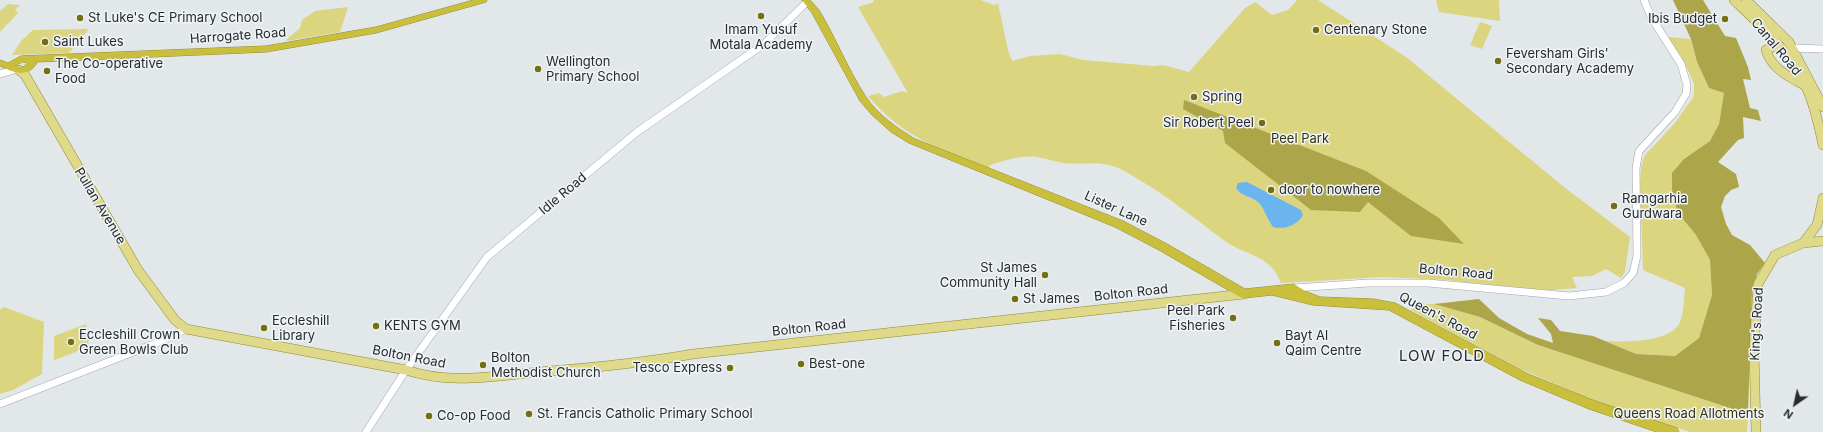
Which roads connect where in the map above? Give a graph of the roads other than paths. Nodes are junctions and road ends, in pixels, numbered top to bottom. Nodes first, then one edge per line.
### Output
1 (482, 0) edge
2 (1644, 0) edge
3 (1734, 0) edge
4 (1739, 0) edge
5 (1746, 0) edge
6 (806, 1) edge
7 (1781, 48) junction
8 (1793, 48) junction
9 (1823, 49) edge
10 (0, 59) edge
11 (18, 67) edge
12 (0, 74) edge
13 (1806, 87) junction
14 (1823, 107) edge
15 (1823, 145) edge
16 (1823, 198) edge
17 (1822, 210) edge
18 (1820, 227) edge
19 (1823, 241) edge
20 (1802, 243) junction
21 (1226, 284) junction
22 (1294, 288) junction
23 (1267, 291) junction
24 (1244, 294) junction
25 (1220, 298) junction
26 (1319, 301) junction
27 (186, 329) junction
28 (406, 370) junction
29 (0, 404) edge
30 (1757, 431) edge
31 (366, 432) edge
32 (1673, 432) edge

1 - 11 highway, Harrogate Road
2 - 22 street, Bolton Road
3 - 7 main road, Canal Road
4 - 7 main road
5 - 8 main road, Canal Road
6 - 21 highway, Lister Lane
6 - 28 street, Idle Road
7 - 8 main road
7 - 13 main road, Canal Road
7 - 13 main road
8 - 9 street
8 - 14 main road, Canal Road
10 - 11 highway
11 - 12 street
11 - 27 main road, Pullan Avenue
13 - 15 main road, Canal Road
16 - 17 main road, King's Road
17 - 18 main road, King's Road
18 - 20 main road, King's Road
19 - 20 main road, King's Road
20 - 30 main road, King's Road
21 - 23 highway, Lister Lane
21 - 24 highway, Lister Lane
21 - 25 main road
22 - 23 highway, Bolton Road
22 - 26 highway
23 - 24 highway, Bolton Road
23 - 26 highway, Queen's Road
24 - 25 main road, Bolton Road
25 - 28 main road, Bolton Road
26 - 32 highway, Queen's Road
27 - 28 main road, Bolton Road
27 - 29 street
28 - 31 street, Idle Road

